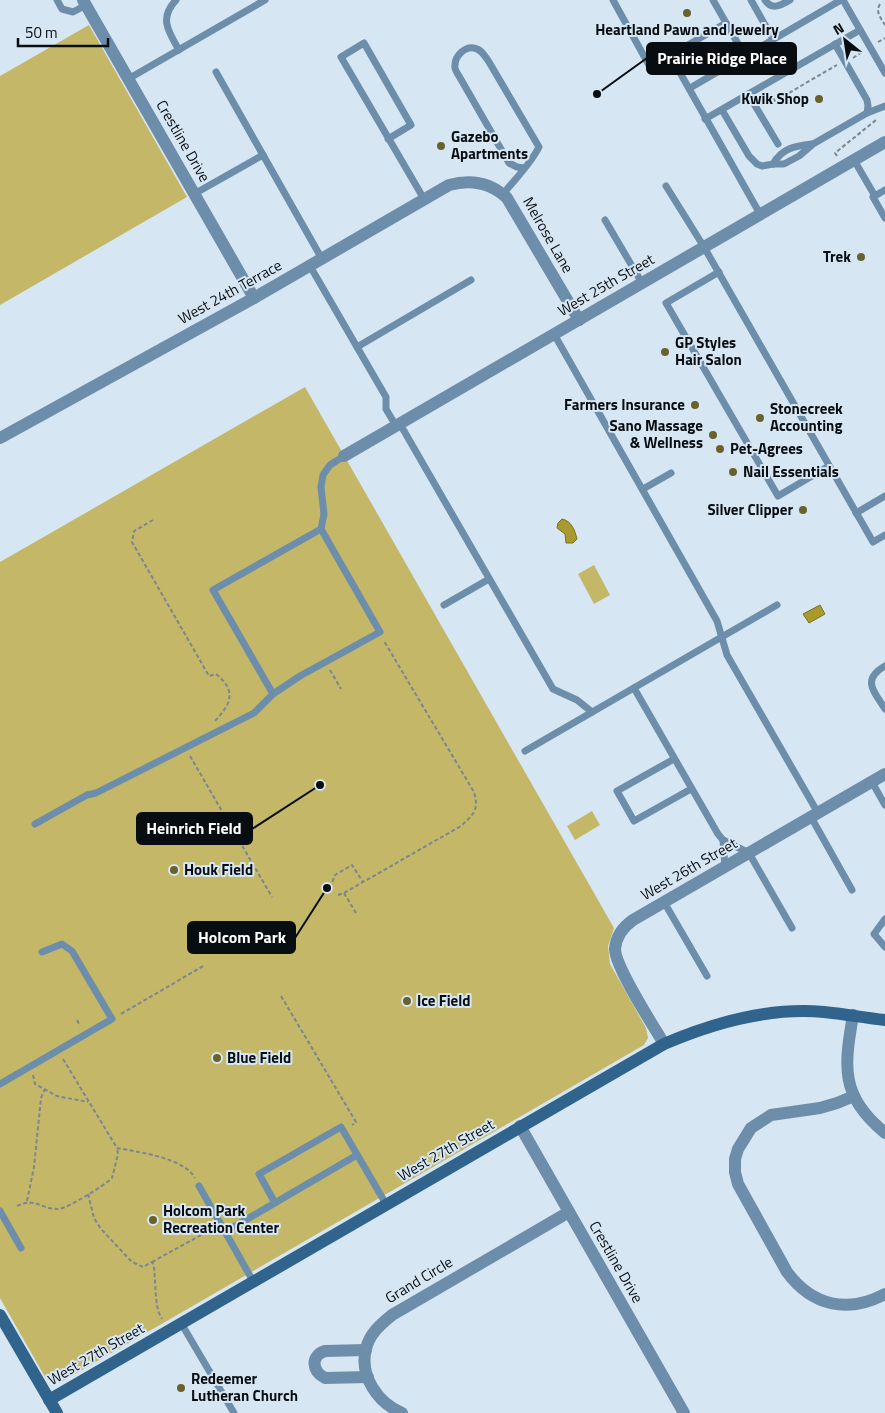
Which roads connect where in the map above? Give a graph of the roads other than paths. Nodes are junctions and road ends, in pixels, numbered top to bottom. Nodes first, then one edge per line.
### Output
1 (57, 0) edge
2 (176, 0) edge
3 (265, 0) edge
4 (613, 0) edge
5 (713, 0) edge
6 (750, 0) edge
7 (765, 0) edge
8 (790, 0) edge
9 (842, 0) edge
10 (84, 2) edge
11 (726, 23) junction
12 (860, 30) junction
13 (773, 39) junction
14 (835, 44) junction
15 (179, 50) junction
16 (670, 55) junction
17 (745, 56) junction
18 (216, 72) dead end
19 (885, 73) edge
20 (128, 79) junction
21 (690, 88) junction
22 (748, 94) junction
23 (885, 106) edge
24 (722, 110) junction
25 (867, 113) junction
26 (706, 119) junction
27 (388, 139) junction
28 (885, 142) edge
29 (778, 144) dead end
30 (813, 144) junction
31 (263, 155) junction
32 (854, 160) junction
33 (773, 164) junction
34 (524, 168) junction
35 (476, 182) joint
36 (666, 186) dead end
37 (885, 190) edge
38 (194, 194) junction
39 (503, 194) junction
40 (875, 196) junction
41 (424, 199) junction
42 (760, 214) junction
43 (885, 218) edge
44 (605, 220) dead end
45 (704, 247) junction
46 (322, 259) junction
47 (310, 266) junction
48 (719, 272) junction
49 (472, 280) dead end
50 (642, 283) junction
51 (254, 298) junction
52 (579, 320) junction
53 (554, 334) junction
54 (357, 348) junction
55 (398, 425) junction
56 (0, 438) edge
57 (344, 456) joint
58 (829, 466) junction
59 (671, 473) dead end
60 (643, 489) junction
61 (885, 496) edge
62 (856, 513) junction
63 (321, 529) junction
64 (885, 535) edge
65 (489, 579) junction
66 (444, 605) dead end
67 (777, 605) dead end
68 (722, 637) junction
69 (885, 666) edge
70 (634, 688) junction
71 (273, 694) junction
72 (885, 709) edge
73 (592, 712) junction
74 (525, 751) dead end
75 (674, 758) junction
76 (885, 774) edge
77 (872, 782) junction
78 (691, 789) junction
79 (885, 805) edge
80 (815, 815) junction
81 (35, 824) dead end
82 (723, 840) junction
83 (749, 853) junction
84 (725, 867) junction
85 (852, 890) dead end
86 (664, 902) junction
87 (885, 919) edge
88 (792, 928) dead end
89 (885, 947) edge
90 (42, 952) dead end
91 (707, 976) dead end
92 (852, 1015) junction
93 (885, 1020) edge
94 (664, 1044) junction
95 (0, 1084) edge
96 (854, 1096) junction
97 (520, 1126) junction
98 (885, 1133) edge
99 (357, 1155) junction
100 (199, 1186) road end
101 (275, 1203) junction
102 (386, 1204) junction
103 (569, 1212) junction
104 (1, 1214) edge
105 (226, 1232) junction
106 (21, 1248) dead end
107 (253, 1281) junction
108 (885, 1294) edge
109 (0, 1315) edge
110 (181, 1323) junction
111 (366, 1350) junction
112 (368, 1377) junction
113 (49, 1400) junction
114 (57, 1413) edge
115 (234, 1413) edge
116 (402, 1413) edge
117 (684, 1413) edge

1 - 10 lane
2 - 15 lane
3 - 15 lane
4 - 16 lane
5 - 11 lane
6 - 13 lane
7 - 8 lane
9 - 12 lane
9 - 13 lane
10 - 20 street, Crestline Drive
11 - 16 lane
11 - 17 lane
12 - 14 lane
12 - 19 lane
13 - 17 lane
14 - 22 lane
14 - 25 lane
15 - 20 lane
16 - 21 lane
17 - 21 lane
18 - 31 lane
20 - 38 street, Crestline Drive
21 - 26 lane
22 - 24 lane
22 - 29 lane
23 - 25 lane
24 - 26 lane
24 - 33 lane
25 - 30 lane
26 - 42 lane
27 - 27 lane
27 - 41 lane
28 - 32 street, West 25th Street
30 - 33 lane
30 - 33 lane
31 - 38 lane
31 - 46 lane
32 - 40 lane
32 - 42 street, West 25th Street
34 - 34 lane
34 - 39 lane
35 - 39 street, Melrose Lane
35 - 41 street, West 24th Terrace
36 - 45 lane
37 - 40 lane
38 - 51 street, Crestline Drive
39 - 52 street, Melrose Lane
40 - 43 lane
41 - 46 street, West 24th Terrace
42 - 45 street, West 25th Street
44 - 50 lane
45 - 48 lane
45 - 50 street, West 25th Street
46 - 47 street, West 24th Terrace
47 - 51 street, West 24th Terrace
47 - 54 lane
48 - 58 lane
48 - 58 lane
49 - 54 lane
50 - 52 street, West 25th Street
51 - 56 street, West 24th Terrace
52 - 53 street, West 25th Street
53 - 55 street, West 25th Street
53 - 60 lane
54 - 55 lane
55 - 57 street, West 25th Street
55 - 65 lane
57 - 63 lane
58 - 62 lane
59 - 60 lane
60 - 68 lane
61 - 62 lane
62 - 64 lane
63 - 71 lane
63 - 71 lane
65 - 66 lane
65 - 73 lane
67 - 68 lane
68 - 70 lane
68 - 80 lane
69 - 72 lane
70 - 73 lane
70 - 75 lane
71 - 81 lane
73 - 74 lane
75 - 78 lane
75 - 78 lane
76 - 77 street, West 26th Street
77 - 79 lane
77 - 80 street, West 26th Street
78 - 82 lane
80 - 83 street, West 26th Street
80 - 85 lane
82 - 83 lane
82 - 84 lane
83 - 84 street, West 26th Street
83 - 88 lane
84 - 86 street, West 26th Street
86 - 91 lane
86 - 94 street, West 26th Street
87 - 89 lane
90 - 95 lane
92 - 93 street, West 27th Street
92 - 94 street, West 27th Street
92 - 96 street
94 - 97 street, West 27th Street
96 - 98 street
96 - 108 street
97 - 102 street, West 27th Street
97 - 103 street, Crestline Drive
99 - 101 lane
99 - 101 lane
99 - 102 lane
100 - 105 lane
101 - 105 lane
102 - 107 street, West 27th Street
103 - 111 street, Grand Circle
103 - 117 street, Crestline Drive
104 - 106 lane
105 - 107 lane
107 - 110 street, West 27th Street
109 - 113 street
110 - 113 street, West 27th Street
110 - 115 lane
111 - 112 street
111 - 112 street
112 - 116 street
113 - 114 street

